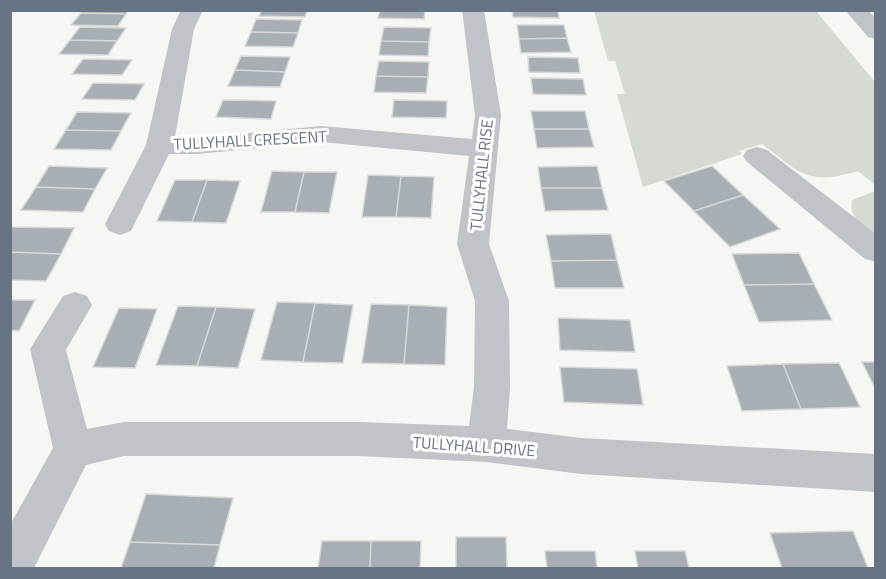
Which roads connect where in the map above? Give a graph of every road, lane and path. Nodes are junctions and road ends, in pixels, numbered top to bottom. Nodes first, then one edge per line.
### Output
1 (192, 10) edge
2 (473, 10) edge
3 (855, 10) edge
4 (876, 32) edge
5 (160, 145) junction
6 (484, 148) junction
7 (757, 156) dead end
8 (120, 224) dead end
9 (876, 251) edge
10 (75, 305) dead end
11 (486, 444) junction
12 (73, 450) junction
13 (876, 473) edge
14 (11, 568) edge

1 - 5 street, TULLYHALL CRESCENT
2 - 6 street, TULLYHALL RISE
3 - 4 street
5 - 6 street, TULLYHALL CRESCENT
5 - 8 street, TULLYHALL CRESCENT
6 - 11 street, TULLYHALL RISE
7 - 9 street
10 - 12 street
11 - 12 street, TULLYHALL DRIVE
11 - 13 street, TULLYHALL DRIVE
12 - 14 street

